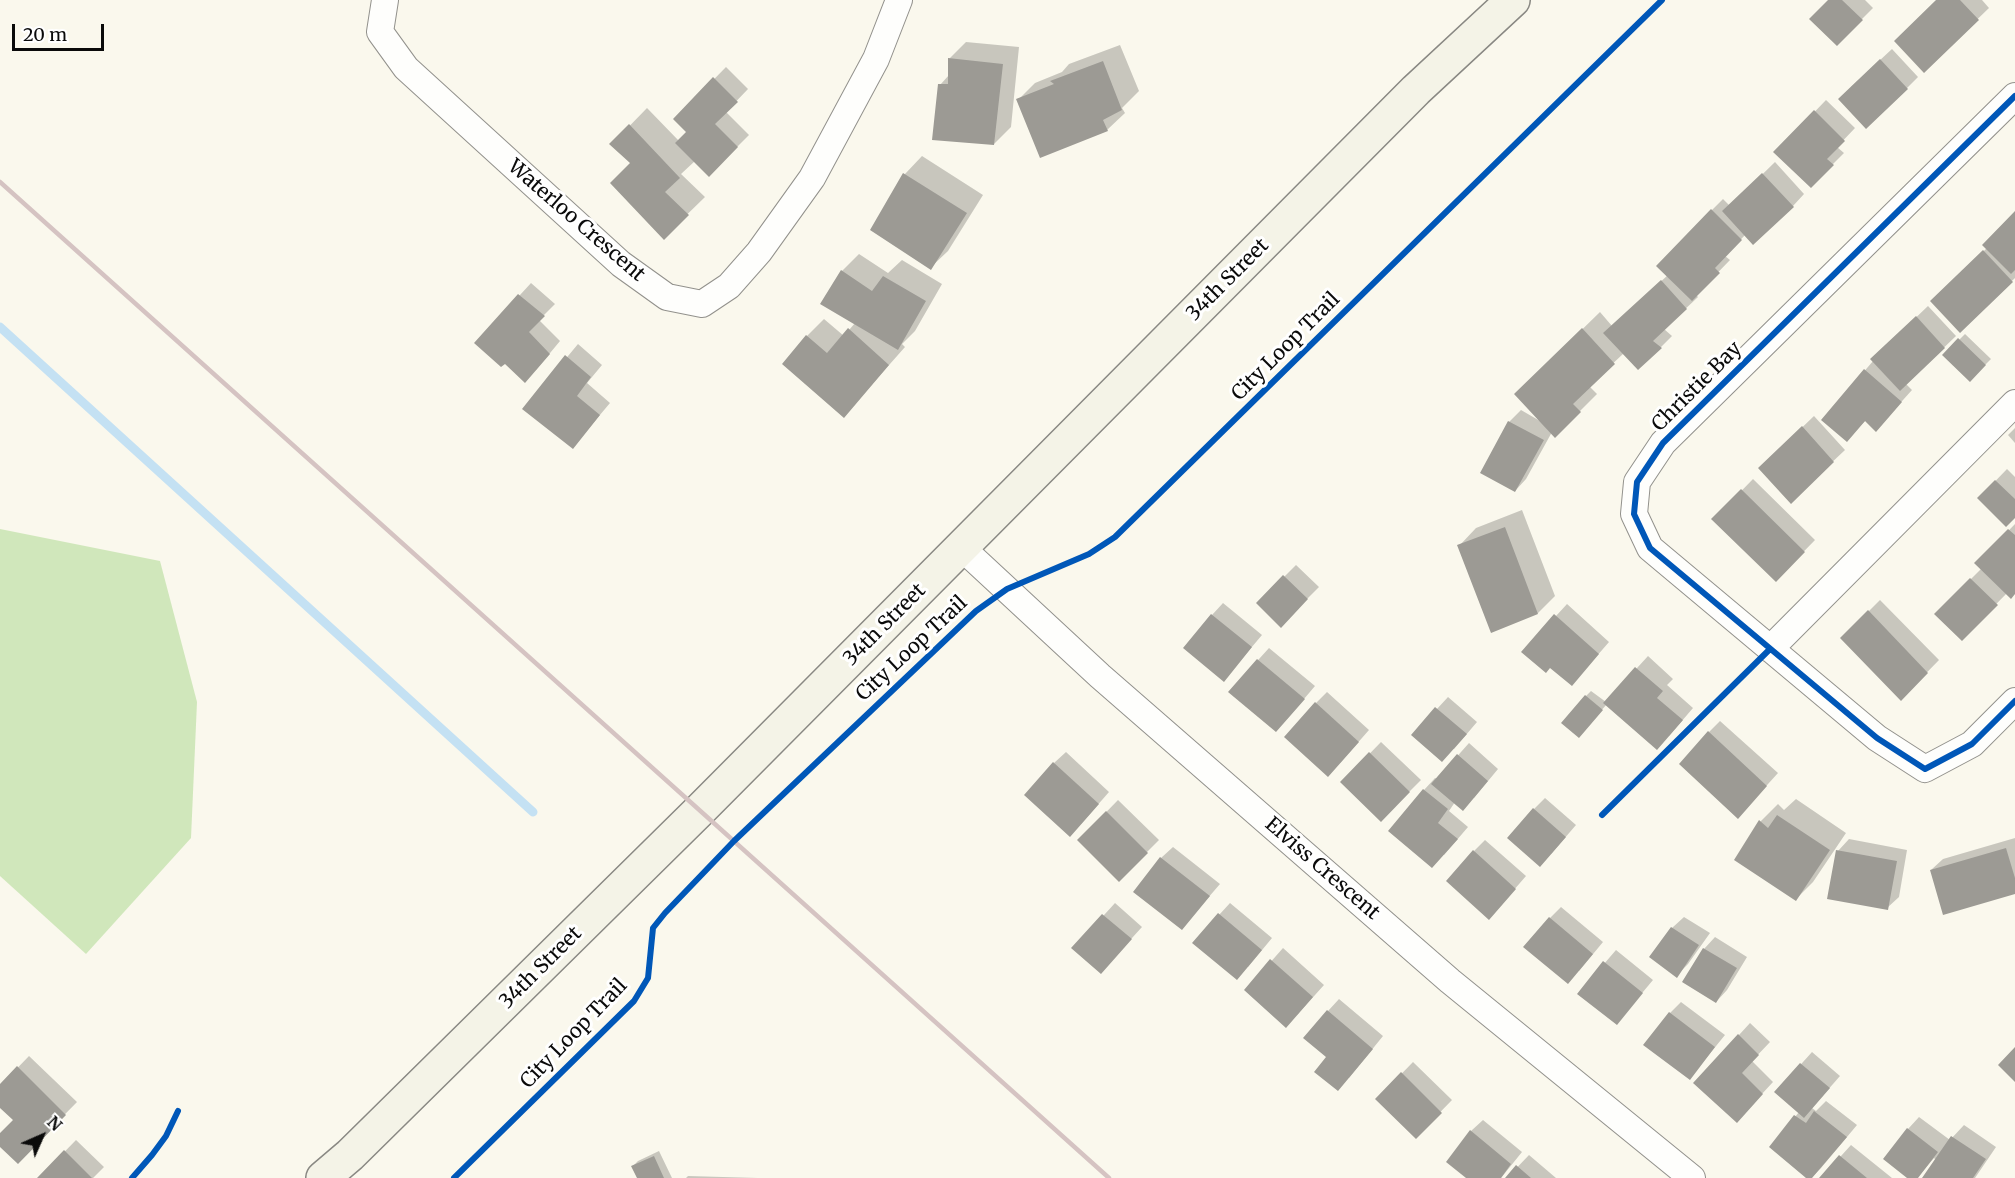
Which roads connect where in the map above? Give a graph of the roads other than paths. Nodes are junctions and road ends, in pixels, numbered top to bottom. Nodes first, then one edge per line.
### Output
1 (385, 0) edge
2 (899, 0) edge
3 (1486, 0) edge
4 (1513, 0) edge
5 (1416, 90) junction
6 (2015, 96) edge
7 (2015, 403) edge
8 (962, 548) junction
9 (1770, 649) junction
10 (2015, 701) edge
11 (341, 1166) edge
12 (323, 1178) edge
13 (1692, 1178) edge

1 - 2 street, Waterloo Crescent
3 - 5 main road, 34th Street
4 - 5 main road, 34th Street
5 - 8 main road, 34th Street
6 - 9 street, Christie Bay
7 - 9 street
8 - 11 main road, 34th Street
8 - 13 street, Elviss Crescent
9 - 10 street, Christie Bay
11 - 12 main road, 34th Street

